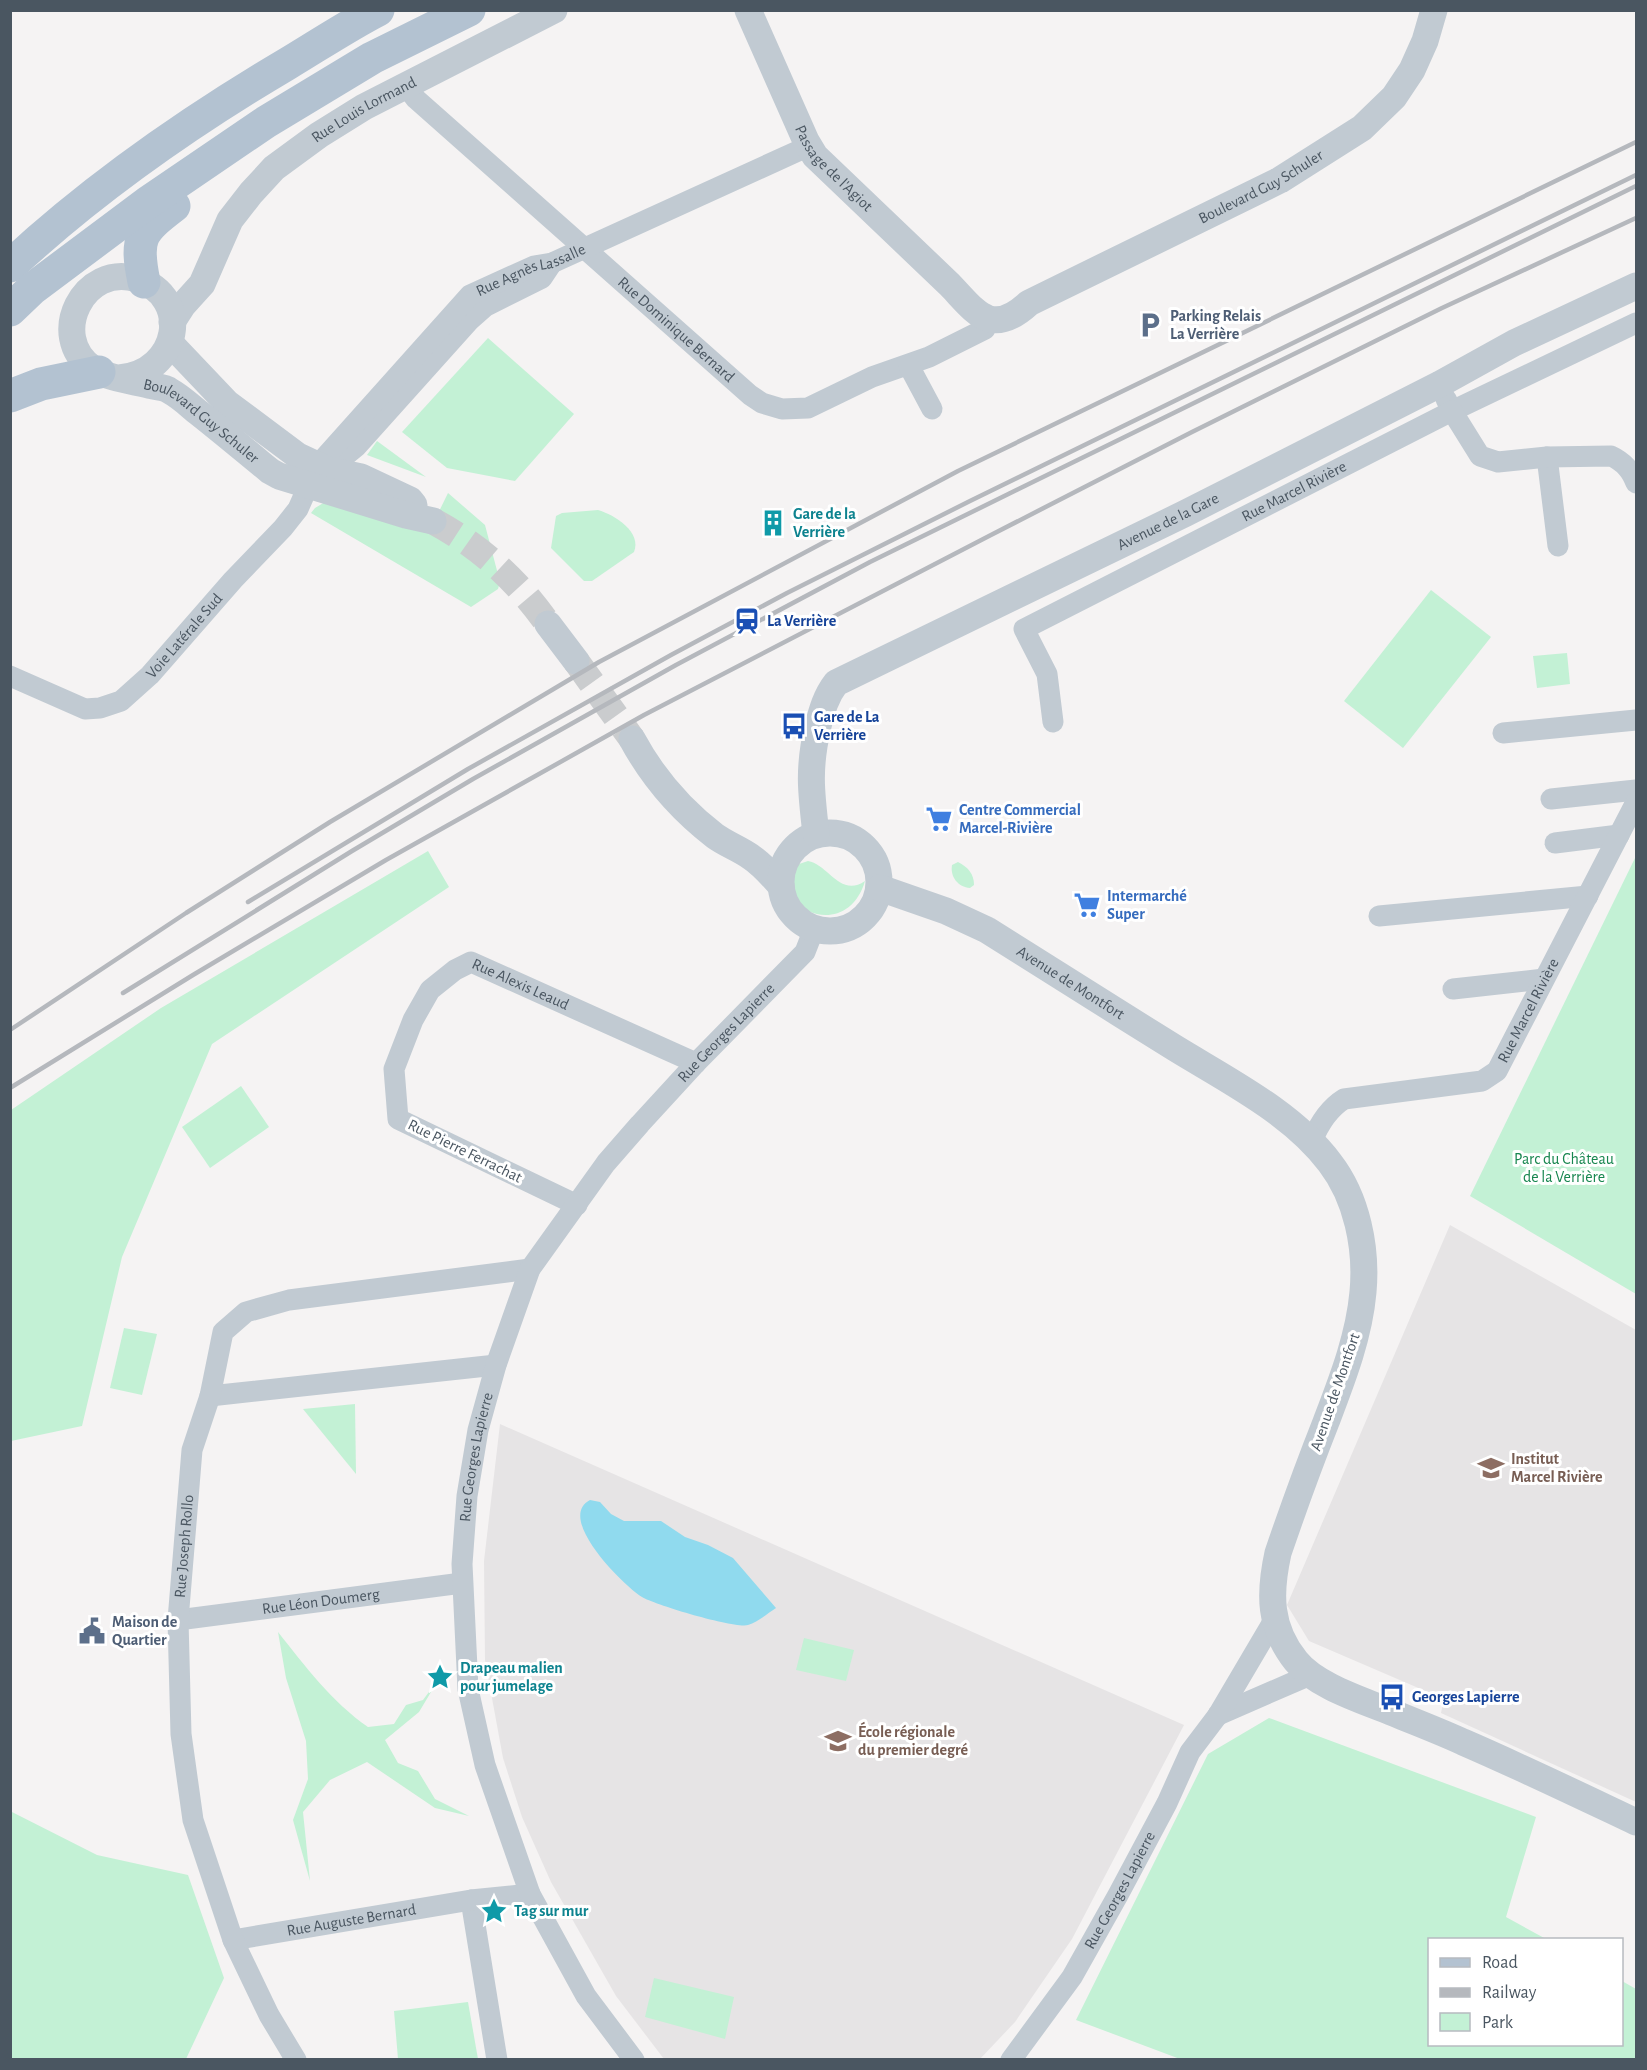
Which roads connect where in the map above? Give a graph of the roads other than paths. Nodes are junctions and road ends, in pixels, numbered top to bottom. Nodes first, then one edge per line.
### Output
1 (378, 10) edge
2 (469, 10) edge
3 (554, 10) edge
4 (748, 10) edge
5 (1434, 10) edge
6 (257, 82) junction
7 (406, 86) junction
8 (266, 122) junction
9 (809, 146) junction
10 (10, 233) edge
11 (584, 249) junction
12 (214, 254) junction
13 (552, 263) junction
14 (10, 266) edge
15 (148, 284) junction
16 (1636, 286) edge
17 (961, 297) junction
18 (1029, 303) junction
19 (10, 310) edge
20 (988, 319) junction
21 (1636, 323) edge
22 (171, 332) junction
23 (909, 366) junction
24 (109, 375) junction
25 (1440, 384) junction
26 (169, 390) junction
27 (10, 396) edge
28 (932, 410) dead end
29 (1452, 411) junction
30 (1628, 454) edge
31 (1547, 457) junction
32 (317, 474) junction
33 (1636, 483) edge
34 (428, 519) tunnel mouth
35 (1558, 546) dead end
36 (1011, 597) junction
37 (548, 624) tunnel mouth
38 (1024, 629) junction
39 (576, 662) tunnel mouth
40 (10, 676) edge
41 (1636, 720) edge
42 (1053, 722) dead end
43 (1503, 733) dead end
44 (1636, 790) edge
45 (1551, 799) dead end
46 (1636, 802) edge
47 (816, 834) junction
48 (1619, 835) junction
49 (1555, 843) dead end
50 (789, 853) junction
51 (781, 886) junction
52 (880, 888) junction
53 (1588, 896) junction
54 (1379, 916) dead end
55 (814, 929) junction
56 (1544, 979) junction
57 (1453, 989) dead end
58 (696, 1063) junction
59 (394, 1069) joint
60 (1312, 1141) junction
61 (577, 1205) junction
62 (530, 1269) junction
63 (496, 1365) junction
64 (210, 1396) junction
65 (462, 1583) junction
66 (178, 1620) junction
67 (1274, 1620) junction
68 (1310, 1675) junction
69 (1218, 1715) junction
70 (1636, 1822) edge
71 (530, 1894) junction
72 (471, 1900) junction
73 (233, 1940) junction
74 (296, 2060) edge
75 (497, 2060) edge
76 (634, 2060) edge
77 (1011, 2060) edge

1 - 6 main road
2 - 8 main road
3 - 7 street, Rue Louis Lormand
4 - 9 street, Passage de l'Agiot
5 - 18 street, Boulevard Guy Schuler
6 - 10 main road
6 - 14 main road
7 - 11 street, Rue Dominique Bernard
7 - 12 street, Rue Louis Lormand
8 - 15 main road
8 - 19 main road
9 - 11 street, Rue Agnès Lassalle
9 - 17 street, Passage de l'Agiot
11 - 13 street, Rue Agnès Lassalle
11 - 23 street, Rue Dominique Bernard
12 - 15 street, Rue Louis Lormand
12 - 22 street, Rue Louis Lormand
13 - 32 street, Rue Agnès Lassalle
13 - 32 street, Rue Agnès Lassalle
15 - 22 street
15 - 24 street
16 - 25 street, Avenue de la Gare
17 - 18 street, Boulevard Guy Schuler
17 - 20 street
18 - 20 street, Boulevard Guy Schuler
20 - 23 street, Rue Dominique Bernard
21 - 29 street, Rue Marcel Rivière
22 - 24 street, Boulevard Guy Schuler
22 - 32 street
23 - 28 street
24 - 26 street, Boulevard Guy Schuler
24 - 27 main road
25 - 29 street
25 - 36 street, Avenue de la Gare
26 - 32 street
26 - 32 street, Boulevard Guy Schuler
29 - 31 street
29 - 38 street, Rue Marcel Rivière
30 - 31 street
30 - 33 street
31 - 35 street
32 - 34 street
32 - 40 street, Voie Latérale Sud
36 - 38 street
36 - 47 street, Avenue de la Gare
37 - 39 street
38 - 42 street
41 - 43 street
44 - 45 street
46 - 48 street, Rue Marcel Rivière
47 - 50 street
47 - 52 street
48 - 49 street
48 - 53 street, Rue Marcel Rivière
50 - 51 street
50 - 51 street
51 - 55 street
52 - 55 street
52 - 60 street, Avenue de Montfort
53 - 54 street
53 - 56 street, Rue Marcel Rivière
55 - 58 street, Rue Georges Lapierre
56 - 57 street
56 - 60 street, Rue Marcel Rivière
58 - 59 street, Rue Alexis Leaud
58 - 61 street, Rue Georges Lapierre
59 - 61 street, Rue Pierre Ferrachat
60 - 67 street, Avenue de Montfort
61 - 62 street, Rue Georges Lapierre
62 - 63 street, Rue Georges Lapierre
62 - 64 street, Rue Joseph Rollo
63 - 64 street
63 - 65 street, Rue Georges Lapierre
64 - 66 street, Rue Joseph Rollo
65 - 66 street, Rue Léon Doumerg
65 - 71 street, Rue Georges Lapierre
66 - 73 street, Rue Joseph Rollo
67 - 68 street, Avenue de Montfort
67 - 69 street, Rue Georges Lapierre
68 - 69 street, Rue Georges Lapierre
68 - 70 street, Avenue de Montfort
69 - 77 street, Rue Georges Lapierre
71 - 72 street, Rue Auguste Bernard
71 - 76 street, Rue Georges Lapierre
72 - 73 street, Rue Auguste Bernard
72 - 75 street
73 - 74 street, Rue Joseph Rollo

